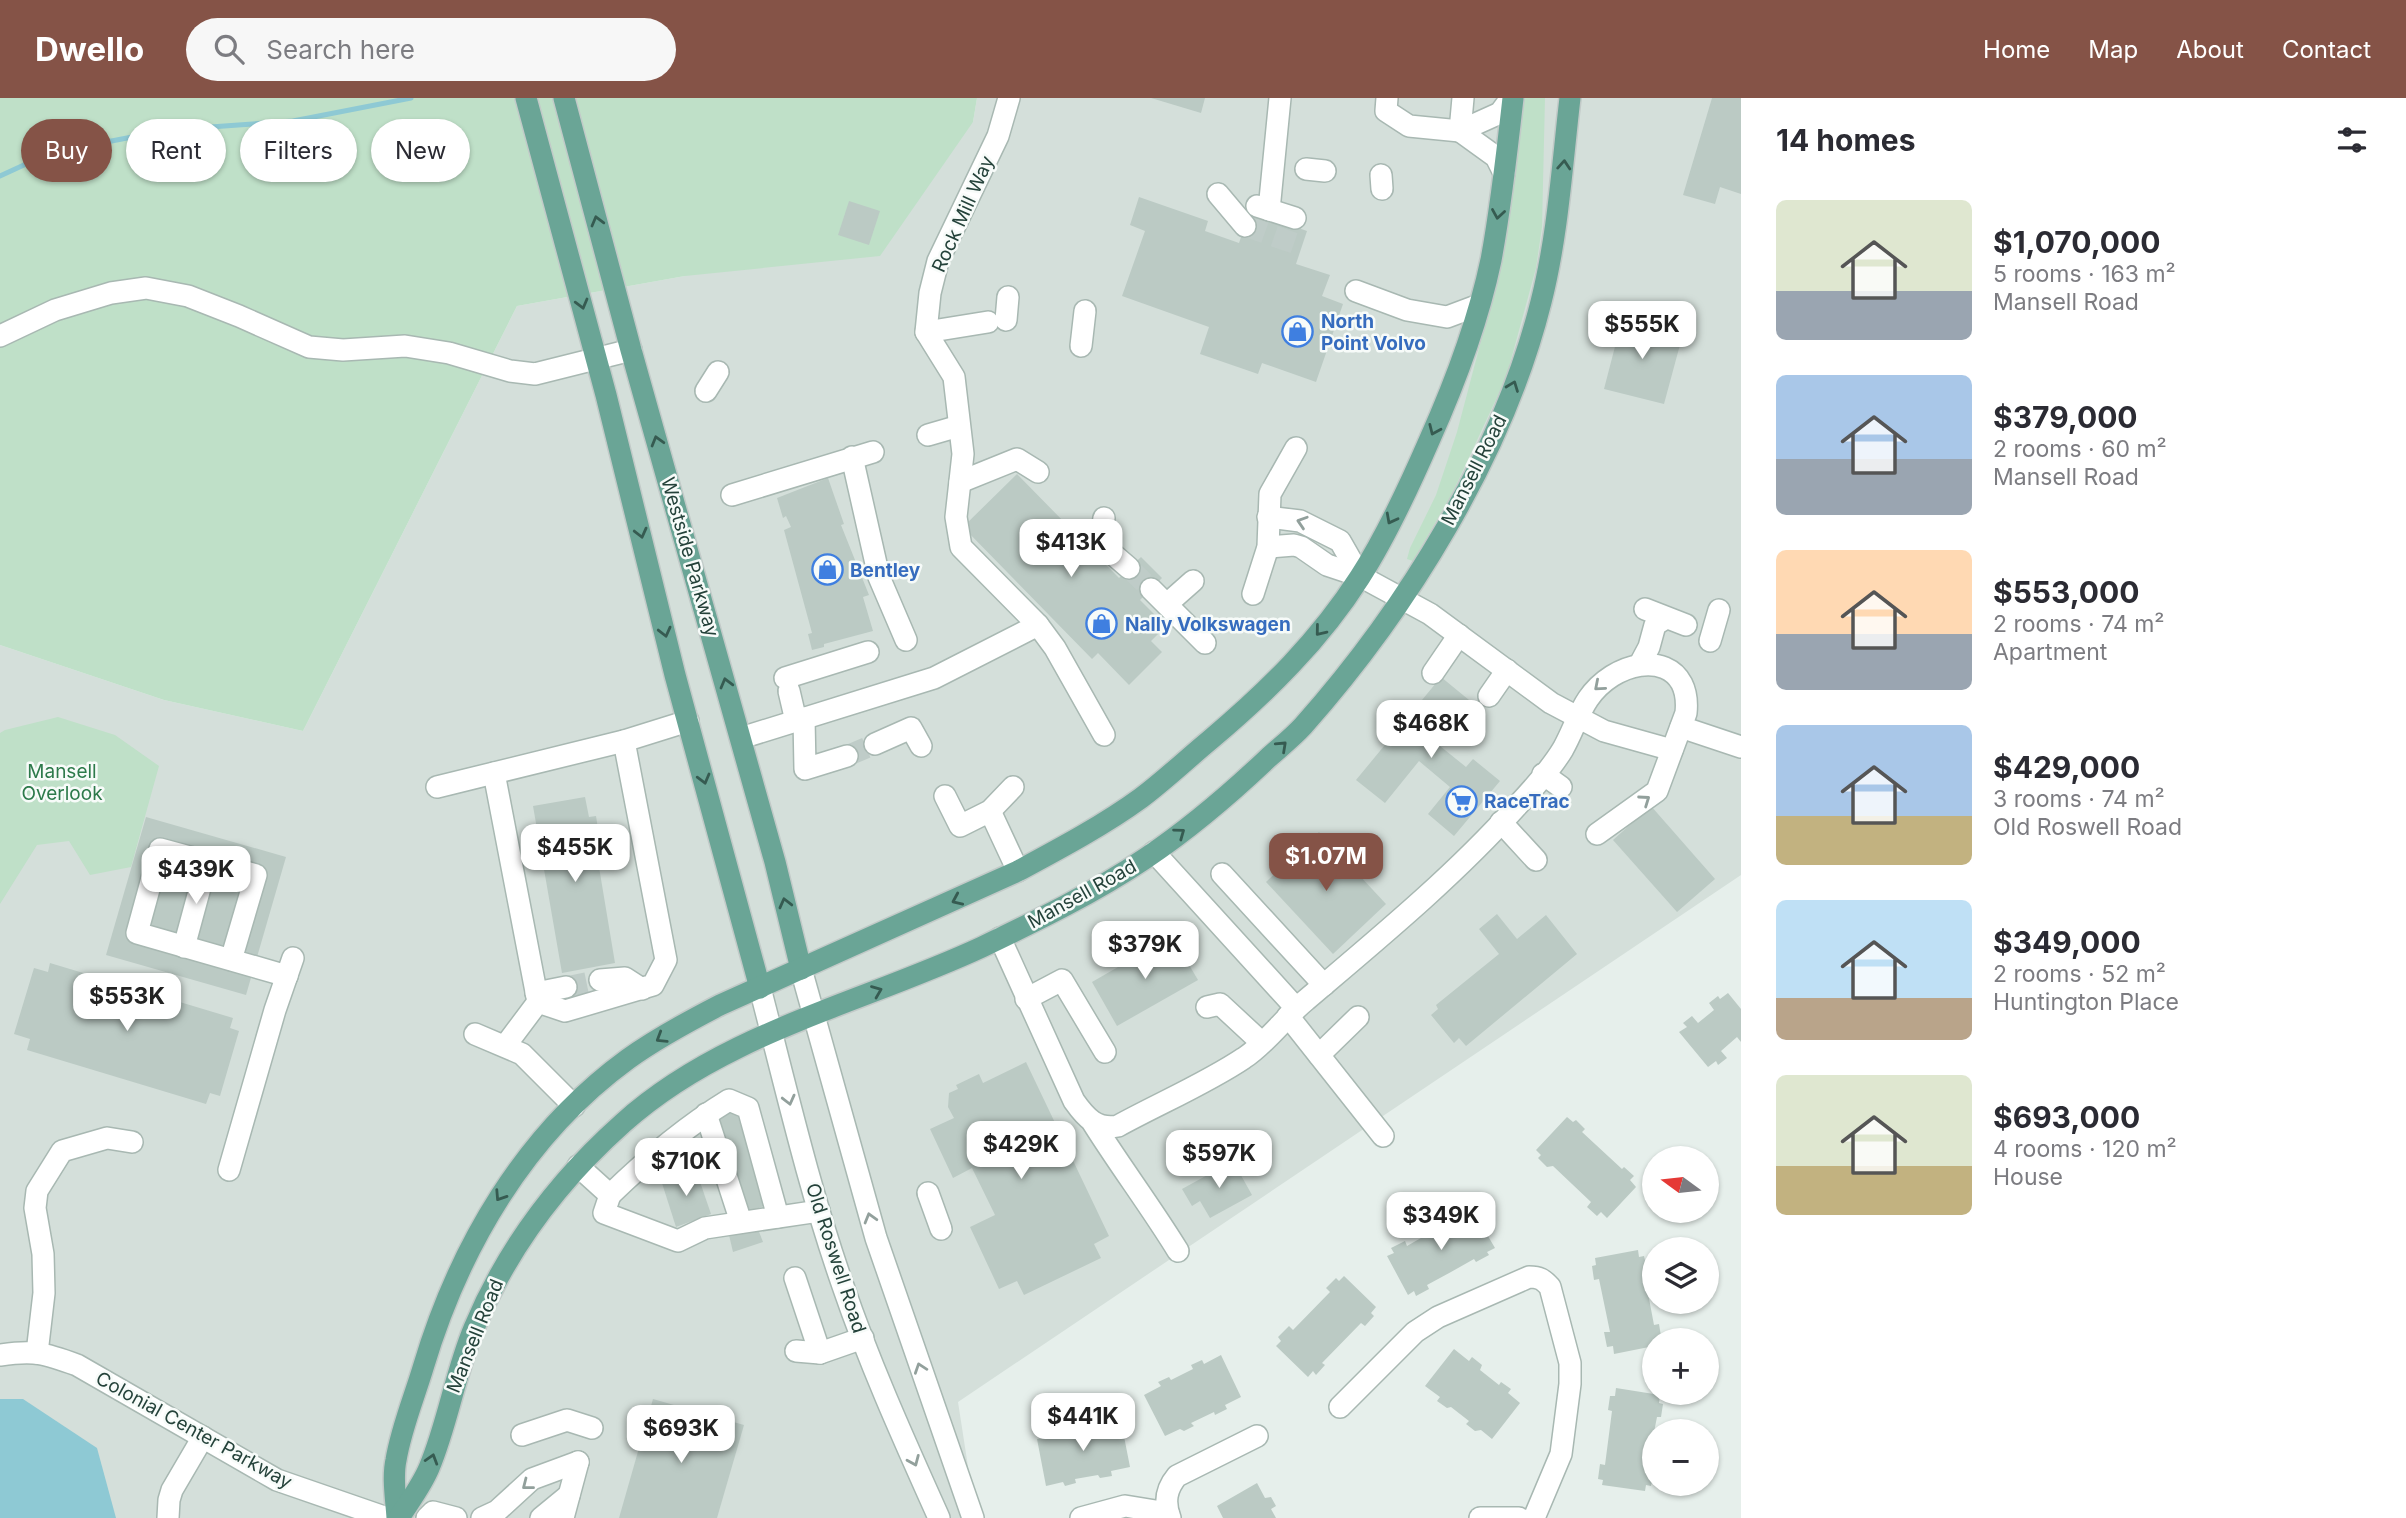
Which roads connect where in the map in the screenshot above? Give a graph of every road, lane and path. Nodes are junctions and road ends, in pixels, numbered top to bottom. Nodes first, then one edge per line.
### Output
1 (526, 98) edge
2 (1009, 98) edge
3 (1280, 98) edge
4 (1387, 98) edge
5 (1463, 98) edge
6 (1512, 98) edge
7 (1570, 98) edge
8 (566, 104) edge
9 (1460, 131) junction
10 (1504, 173) junction
11 (1218, 194) dead end
12 (1295, 218) dead end
13 (1245, 226) tunnel mouth
14 (1356, 291) dead end
15 (1008, 297) dead end
16 (1479, 304) junction
17 (1085, 311) dead end
18 (926, 332) junction
19 (0, 336) edge
20 (1081, 346) dead end
21 (631, 350) junction
22 (596, 359) junction
23 (719, 372) dead end
24 (706, 391) dead end
25 (959, 426) junction
26 (928, 435) dead end
27 (1296, 448) dead end
28 (873, 452) dead end
29 (852, 457) junction
30 (1038, 472) dead end
31 (960, 482) junction
32 (732, 495) dead end
33 (1268, 517) junction
34 (1104, 518) dead end
35 (1268, 547) junction
36 (1129, 568) tunnel mouth
37 (1360, 576) junction
38 (1193, 581) dead end
39 (1151, 589) tunnel mouth
40 (1252, 594) dead end
41 (1402, 598) junction
42 (1167, 604) junction
43 (1645, 609) dead end
44 (1719, 610) dead end
45 (1676, 622) junction
46 (911, 624) dead end
47 (1038, 625) junction
48 (1459, 635) junction
49 (1710, 641) dead end
50 (1205, 643) dead end
51 (868, 652) dead end
52 (1640, 664) junction
53 (1664, 668) junction
54 (1507, 670) junction
55 (1433, 673) dead end
56 (1489, 696) dead end
57 (1578, 718) junction
58 (800, 719) junction
59 (688, 721) junction
60 (1681, 727) junction
61 (1104, 735) dead end
62 (741, 738) junction
63 (624, 741) junction
64 (875, 744) tunnel mouth
65 (921, 746) dead end
66 (1741, 747) edge
67 (1672, 750) junction
68 (847, 756) tunnel mouth
69 (494, 773) junction
70 (1543, 774) junction
71 (437, 787) dead end
72 (1013, 787) dead end
73 (1561, 788) dead end
74 (946, 796) dead end
75 (990, 811) junction
76 (1501, 822) junction
77 (1597, 834) dead end
78 (1154, 852) junction
79 (1536, 860) dead end
80 (207, 862) junction
81 (1018, 871) junction
82 (1222, 874) dead end
83 (1000, 938) junction
84 (184, 947) junction
85 (231, 960) junction
86 (801, 969) junction
87 (600, 980) tunnel mouth
88 (1324, 985) junction
89 (566, 987) tunnel mouth
90 (760, 988) junction
91 (642, 989) junction
92 (537, 997) junction
93 (1026, 999) junction
94 (1206, 1007) dead end
95 (1292, 1012) junction
96 (813, 1016) junction
97 (1358, 1017) dead end
98 (772, 1033) junction
99 (475, 1034) dead end
100 (1261, 1042) junction
101 (505, 1046) junction
102 (1105, 1052) dead end
103 (1319, 1055) junction
104 (574, 1106) junction
105 (706, 1114) junction
106 (1093, 1123) junction
107 (1383, 1136) dead end
108 (132, 1142) dead end
109 (578, 1166) junction
110 (229, 1170) dead end
111 (928, 1193) dead end
112 (610, 1195) junction
113 (819, 1211) junction
114 (778, 1217) junction
115 (741, 1222) junction
116 (941, 1229) dead end
117 (1178, 1251) dead end
118 (795, 1278) dead end
119 (863, 1338) junction
120 (796, 1351) dead end
121 (37, 1353) junction
122 (820, 1353) junction
123 (0, 1355) edge
124 (1340, 1407) dead end
125 (592, 1428) dead end
126 (522, 1435) dead end
127 (1257, 1436) dead end
128 (203, 1437) junction
129 (570, 1494) junction
130 (1169, 1516) edge
131 (168, 1518) edge
132 (387, 1518) edge
133 (398, 1518) edge
134 (427, 1518) edge
135 (456, 1518) edge
136 (482, 1518) edge
137 (541, 1518) edge
138 (563, 1518) edge
139 (939, 1518) edge
140 (973, 1518) edge
141 (1081, 1518) edge
142 (1480, 1518) edge
143 (1519, 1518) edge
144 (1534, 1518) edge

1 -> 22 main road, Westside Parkway
2 - 18 street, Rock Mill Way
3 - 12 street
4 - 9 street
5 - 9 street
6 - 9 street
6 - 10 main road, Mansell Road
41 -> 7 main road, Mansell Road
21 -> 8 main road, Westside Parkway
9 - 10 street
10 -> 16 main road, Mansell Road
11 - 13 street
14 - 16 street
15 - 18 street
16 -> 37 main road, Mansell Road
17 - 20 street
18 - 25 street
19 - 22 street
21 - 22 street
62 -> 21 main road, Westside Parkway
22 -> 59 main road, Westside Parkway
23 - 24 street
25 - 26 street
25 - 31 street
27 - 33 street
28 - 29 street
29 - 32 street
29 - 46 street
30 - 31 street
31 - 47 street
33 - 35 street
37 -> 33 street
34 - 36 street
35 - 37 street
35 - 40 street
37 - 41 street
37 -> 81 main road, Mansell Road
38 - 42 street
39 - 42 street
41 - 48 street
78 -> 41 main road, Mansell Road
42 - 50 street
43 - 45 street
44 - 49 street
45 - 52 street
45 - 53 street
47 - 58 street
47 - 61 street
48 - 54 street
48 - 55 street
51 - 58 street
52 - 53 street
52 -> 57 street
53 - 60 street
54 - 56 street
54 - 57 street
57 - 67 street
57 - 70 street
58 - 62 street
58 - 68 street
59 - 63 street
59 -> 90 main road, Westside Parkway
60 - 66 street
60 - 67 street
86 -> 62 main road, Westside Parkway
63 - 69 street
63 - 91 street
64 - 65 street
77 -> 67 street
69 - 71 street
69 - 92 street
70 - 73 street
70 - 76 street
72 - 75 street
74 - 75 street
75 - 81 street
76 - 79 street
76 - 88 street
78 - 83 main road, Mansell Road
78 - 95 street
80 - 84 street
80 - 84 street
80 - 85 street
81 -> 86 main road, Mansell Road
82 - 88 street
83 - 93 street
96 -> 83 main road, Mansell Road
84 - 85 street
85 - 110 street
86 - 90 main road, Mansell Road
86 - 96 street, Westside Parkway
87 - 91 street
88 - 95 street
89 - 92 street
90 - 98 street, Old Roswell Road
90 -> 104 main road, Mansell Road
91 - 92 street
92 - 101 street
93 - 102 street
93 - 106 street
94 - 100 street
95 - 100 street
95 - 103 street
96 - 98 main road, Mansell Road
140 -> 96 street
97 - 103 street
98 - 109 main road, Mansell Road
98 -> 113 street, Old Roswell Road
99 - 101 street
100 - 106 street
101 - 104 street
103 - 107 street
104 -> 133 main road, Mansell Road
105 - 112 street
105 - 114 street
105 - 115 street
106 - 117 street
108 - 121 street
109 - 112 street
133 -> 109 main road, Mansell Road
111 - 116 street
112 - 115 street
113 - 114 street
113 - 119 street, Old Roswell Road
114 - 115 street
118 - 122 street
119 - 122 street
119 -> 139 street, Old Roswell Road
120 - 122 street
121 - 123 street, Colonial Center Parkway
121 - 128 street, Colonial Center Parkway
124 - 144 street
125 - 126 street
127 - 130 street
128 - 131 street
128 - 132 street, Colonial Center Parkway
129 -> 136 street
129 - 137 street
129 - 138 street
130 - 141 street
134 - 135 street
142 - 143 street

